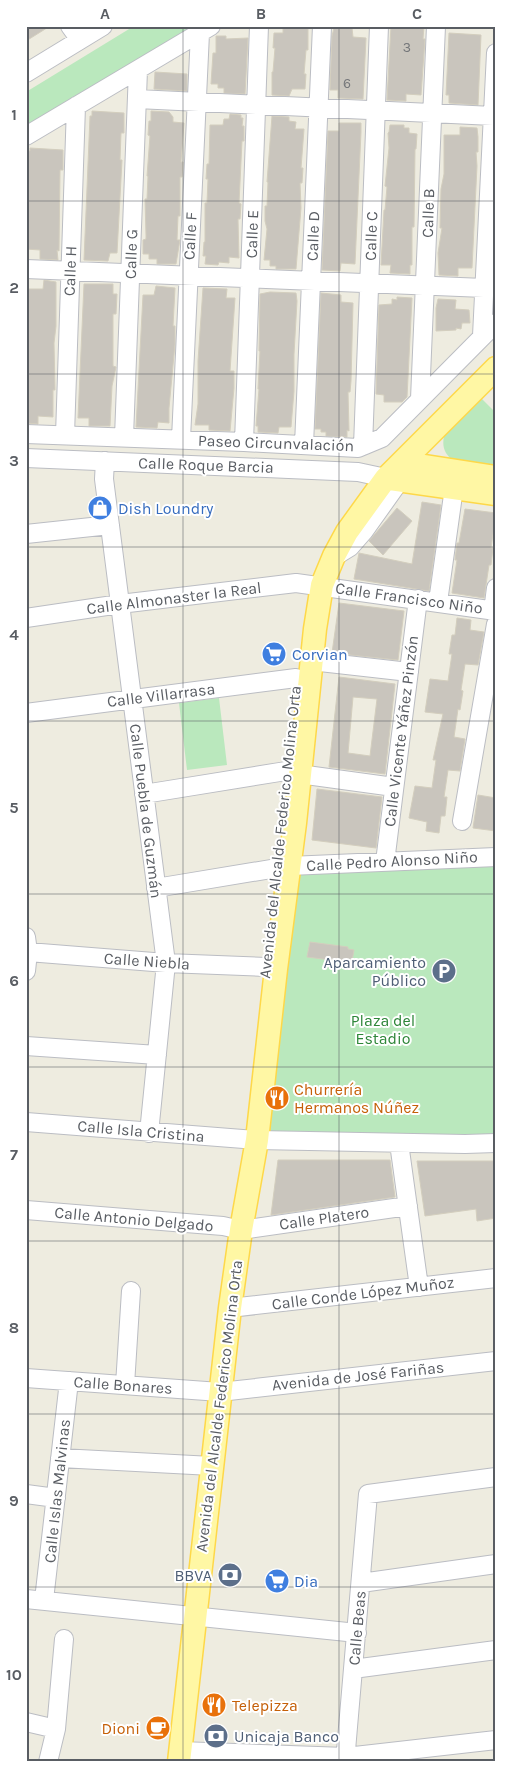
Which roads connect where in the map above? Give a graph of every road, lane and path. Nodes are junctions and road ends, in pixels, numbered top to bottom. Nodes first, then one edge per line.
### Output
1 (103, 26) edge
2 (259, 26) edge
3 (322, 26) edge
4 (379, 26) edge
5 (436, 26) edge
6 (205, 30) edge
7 (75, 33) edge
8 (496, 53) edge
9 (138, 70) junction
10 (26, 73) edge
11 (136, 99) junction
12 (197, 102) junction
13 (256, 104) junction
14 (76, 106) junction
15 (318, 107) junction
16 (375, 110) junction
17 (432, 113) junction
18 (493, 116) junction
19 (26, 136) edge
20 (492, 202) edge
21 (26, 269) edge
22 (70, 270) junction
23 (130, 273) junction
24 (189, 276) junction
25 (250, 278) junction
26 (311, 280) junction
27 (369, 283) junction
28 (425, 285) junction
29 (484, 288) junction
30 (496, 323) edge
31 (489, 344) edge
32 (496, 368) edge
33 (420, 399) junction
34 (439, 424) junction
35 (26, 434) edge
36 (65, 435) junction
37 (124, 437) junction
38 (181, 439) junction
39 (244, 442) junction
40 (304, 445) junction
41 (362, 446) junction
42 (26, 458) edge
43 (105, 461) junction
44 (392, 476) junction
45 (496, 477) edge
46 (456, 480) junction
47 (496, 494) edge
48 (110, 525) junction
49 (26, 534) edge
50 (316, 585) junction
51 (496, 588) edge
52 (418, 599) junction
53 (438, 602) junction
54 (120, 604) junction
55 (495, 615) edge
56 (26, 618) edge
57 (311, 661) junction
58 (408, 672) junction
59 (296, 678) junction
60 (132, 699) junction
61 (26, 713) edge
62 (293, 773) junction
63 (394, 787) junction
64 (144, 794) junction
65 (462, 821) dead end
66 (496, 857) edge
67 (385, 862) junction
68 (283, 867) junction
69 (156, 888) junction
70 (27, 944) edge
71 (166, 963) junction
72 (266, 967) junction
73 (26, 971) edge
74 (26, 1046) edge
75 (157, 1055) junction
76 (26, 1122) edge
77 (149, 1132) junction
78 (251, 1140) junction
79 (496, 1142) edge
80 (399, 1143) junction
81 (408, 1206) junction
82 (26, 1210) edge
83 (240, 1230) junction
84 (496, 1278) edge
85 (419, 1286) junction
86 (131, 1291) dead end
87 (230, 1308) junction
88 (496, 1361) edge
89 (26, 1378) edge
90 (69, 1381) junction
91 (125, 1385) junction
92 (220, 1392) junction
93 (60, 1458) junction
94 (212, 1466) junction
95 (496, 1477) edge
96 (26, 1494) edge
97 (56, 1498) junction
98 (496, 1564) edge
99 (361, 1583) junction
100 (26, 1599) edge
101 (44, 1600) junction
102 (196, 1615) junction
103 (357, 1633) junction
104 (64, 1638) dead end
105 (496, 1650) edge
106 (354, 1670) junction
107 (26, 1722) edge
108 (56, 1729) junction
109 (496, 1740) edge
110 (180, 1756) edge
111 (346, 1759) edge
112 (48, 1762) edge

1 - 7 street
2 - 13 street, Calle E
3 - 15 street, Calle D
4 - 16 street, Calle C
5 - 17 street, Calle B
6 - 9 street
6 - 12 street, Calle F
7 - 10 street
8 - 18 street
9 - 11 street, Calle G
9 - 14 street
11 - 12 street
11 - 23 street, Calle G
12 - 13 street
12 - 24 street, Calle F
13 - 15 street
13 - 25 street, Calle E
14 - 19 street
14 - 22 street, Calle H
15 - 16 street
15 - 26 street, Calle D
16 - 17 street
16 - 27 street, Calle C
17 - 18 street
17 - 28 street, Calle B
18 - 20 street
20 - 29 street
21 - 22 street
22 - 23 street
22 - 36 street, Calle H
23 - 24 street
23 - 37 street, Calle G
24 - 25 street
24 - 38 street, Calle F
25 - 26 street
25 - 39 street, Calle E
26 - 27 street
26 - 40 street, Calle D
27 - 28 street
27 - 41 street, Calle C
28 - 29 street
28 - 33 street, Calle B
29 - 31 street
30 - 31 street, Paseo Circunvalación
31 - 33 street, Paseo Circunvalación
31 - 44 main road, Avenida del Alcalde Federico Molina Orta
32 - 34 main road, Avenida del Alcalde Federico Molina Orta
33 - 41 street, Paseo Circunvalación
34 - 44 main road, Avenida del Alcalde Federico Molina Orta
34 - 46 main road
35 - 36 street, Paseo Circunvalación
36 - 37 street, Paseo Circunvalación
37 - 38 street, Paseo Circunvalación
38 - 39 street, Paseo Circunvalación
39 - 40 street, Paseo Circunvalación
40 - 41 street, Paseo Circunvalación
42 - 43 street, Calle Roque Barcia
43 - 44 street, Calle Roque Barcia
43 - 48 street, Calle Puebla de Guzmán
44 - 46 main road
44 - 50 main road, Avenida del Alcalde Federico Molina Orta
44 - 50 main road, Avenida del Alcalde Federico Molina Orta
45 - 46 main road
46 - 47 main road
46 - 53 street
48 - 49 street
48 - 54 street, Calle Puebla de Guzmán
50 - 52 street, Calle Francisco Niño
50 - 54 street, Calle Almonaster la Real
50 - 57 main road, Avenida del Alcalde Federico Molina Orta
50 - 59 main road, Avenida del Alcalde Federico Molina Orta
51 - 55 street
52 - 53 street, Calle Francisco Niño
52 - 58 street, Calle Vicente Yáñez Pinzón
53 - 55 street, Calle Francisco Niño
54 - 56 street, Calle Almonaster la Real
54 - 60 street, Calle Puebla de Guzmán
55 - 65 street
57 - 58 street
57 - 62 main road, Avenida del Alcalde Federico Molina Orta
58 - 63 street, Calle Vicente Yáñez Pinzón
59 - 60 street, Calle Villarrasa
59 - 62 main road, Avenida del Alcalde Federico Molina Orta
60 - 61 street, Calle Villarrasa
60 - 64 street, Calle Puebla de Guzmán
62 - 63 street
62 - 64 street
62 - 68 main road, Avenida del Alcalde Federico Molina Orta
63 - 67 street, Calle Vicente Yáñez Pinzón
64 - 69 street, Calle Puebla de Guzmán
66 - 67 street, Calle Pedro Alonso Niño
67 - 68 street, Calle Pedro Alonso Niño
68 - 69 street, Calle Pedro Alonso Niño
68 - 72 main road, Avenida del Alcalde Federico Molina Orta
68 - 78 main road, Avenida del Alcalde Federico Molina Orta
69 - 71 street, Calle Puebla de Guzmán
70 - 71 street, Calle Niebla
70 - 73 street
71 - 72 street, Calle Niebla
71 - 75 street, Calle Puebla de Guzmán
72 - 78 main road, Avenida del Alcalde Federico Molina Orta
74 - 75 street
75 - 77 street, Calle Puebla de Guzmán
76 - 77 street, Calle Isla Cristina
77 - 78 street, Calle Isla Cristina
78 - 80 street, Calle Isla Cristina
78 - 83 main road, Avenida del Alcalde Federico Molina Orta
79 - 80 street, Calle Isla Cristina
80 - 81 street
81 - 83 street, Calle Platero
81 - 85 street
82 - 83 street, Calle Antonio Delgado
83 - 87 main road, Avenida del Alcalde Federico Molina Orta
84 - 85 street, Calle Conde López Muñoz
85 - 87 street, Calle Conde López Muñoz
86 - 91 street
87 - 92 main road, Avenida del Alcalde Federico Molina Orta
88 - 92 street, Avenida de José Fariñas
89 - 90 street, Calle Bonares
90 - 91 street, Calle Bonares
90 - 93 street, Calle Islas Malvinas
91 - 92 street, Calle Bonares
92 - 94 main road, Avenida del Alcalde Federico Molina Orta
93 - 94 street
93 - 97 street, Calle Islas Malvinas
94 - 102 main road, Avenida del Alcalde Federico Molina Orta
95 - 99 street, Calle Beas
96 - 97 street
97 - 101 street, Calle Islas Malvinas
98 - 99 street
99 - 103 street, Calle Beas
100 - 101 street
101 - 102 street
102 - 103 street
102 - 110 main road, Avenida del Alcalde Federico Molina Orta
103 - 106 street, Calle Beas
104 - 108 street
105 - 106 street
106 - 111 street, Calle Beas
107 - 108 street
108 - 112 street
109 - 111 street
110 - 111 street

